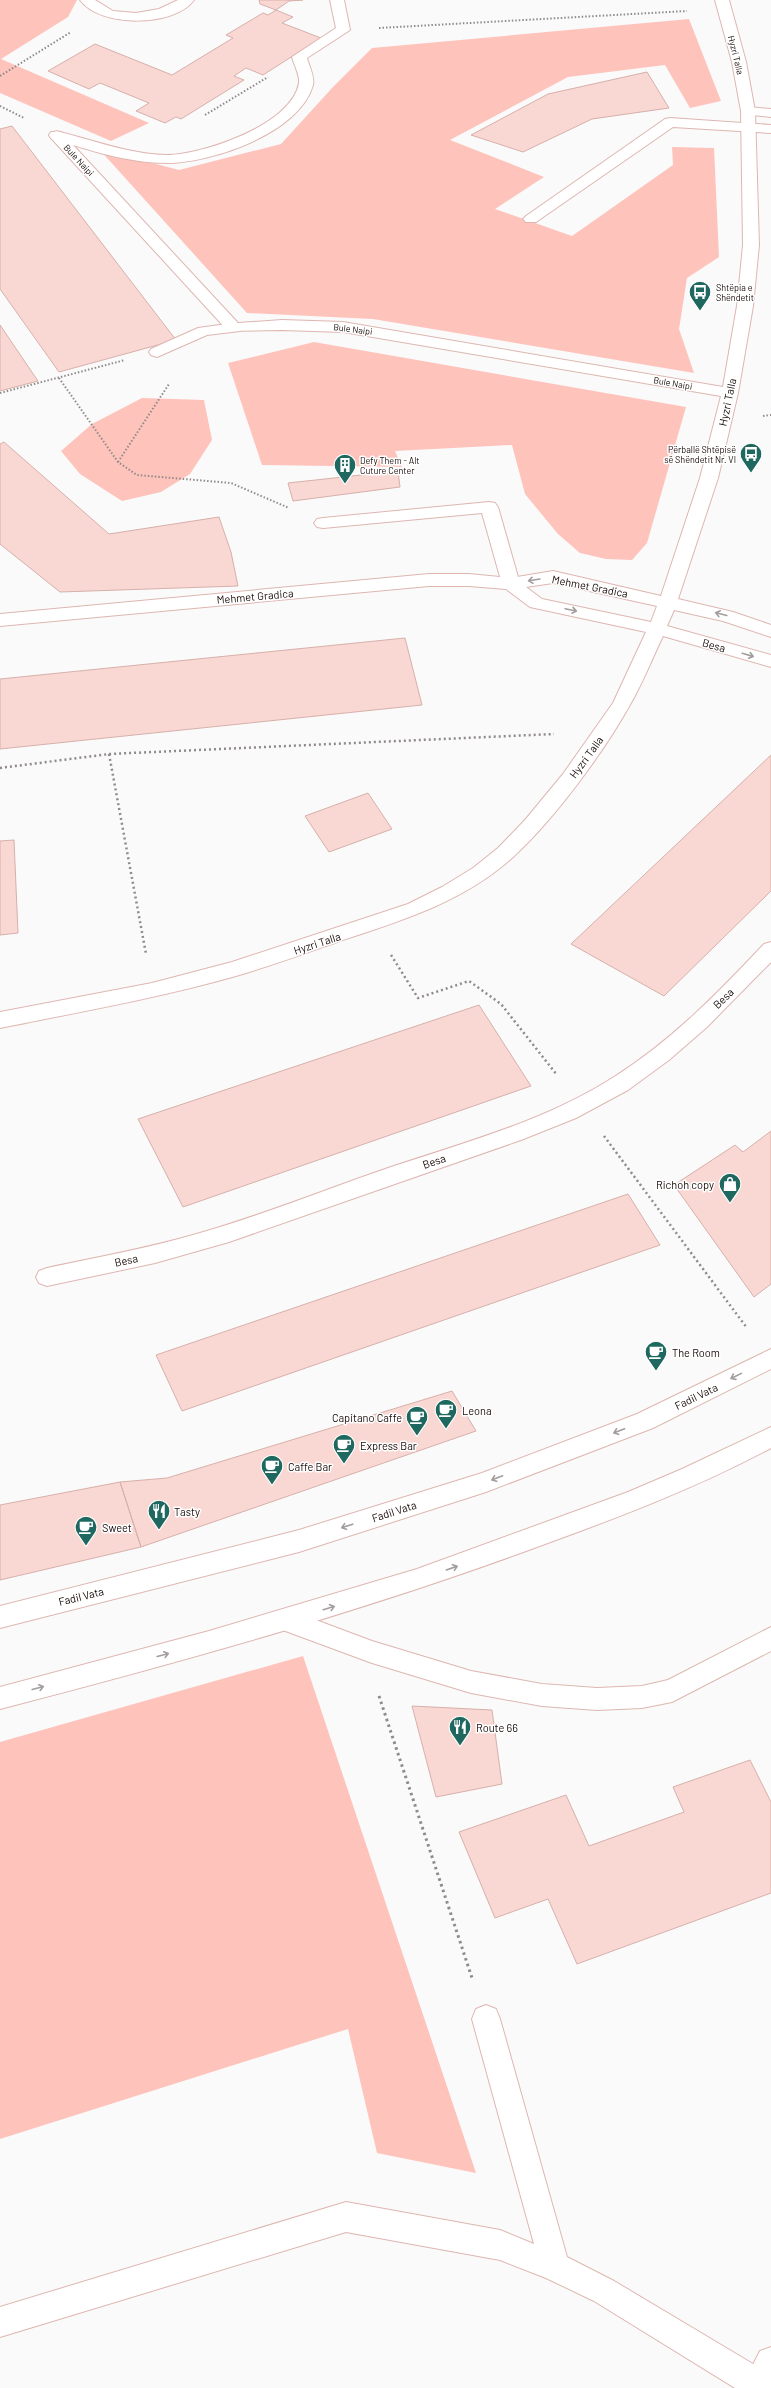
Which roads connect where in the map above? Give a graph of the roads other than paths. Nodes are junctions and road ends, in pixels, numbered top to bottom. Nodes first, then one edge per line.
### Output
1 (87, 0) edge
2 (187, 0) edge
3 (337, 0) edge
4 (722, 0) edge
5 (771, 113) edge
6 (749, 118) junction
7 (771, 129) edge
8 (531, 219) dead end
9 (234, 328) junction
10 (157, 352) road end
11 (730, 393) junction
12 (323, 524) road end
13 (511, 584) junction
14 (668, 601) junction
15 (0, 620) edge
16 (657, 629) junction
17 (771, 631) edge
18 (771, 661) edge
19 (771, 949) edge
20 (0, 1020) edge
21 (47, 1277) dead end
22 (771, 1358) edge
23 (771, 1437) edge
24 (0, 1617) edge
25 (288, 1621) junction
26 (771, 1638) edge
27 (0, 1698) edge
28 (486, 2019) road end
29 (555, 2267) junction
30 (0, 2322) edge
31 (761, 2378) edge

1 - 2 street
3 - 9 street, Bule Naipi
4 - 6 street, Hyzri Talla
5 - 6 street
6 - 7 street
6 - 8 street
6 - 11 street, Hyzri Talla
9 - 10 street
9 - 11 street, Bule Naipi
11 - 14 street, Hyzri Talla
12 - 13 street
14 -> 13 street, Mehmet Gradica
13 - 15 street, Mehmet Gradica
13 -> 16 street
14 - 16 street, Hyzri Talla
17 -> 14 street
16 -> 18 street, Besa
16 - 20 street, Hyzri Talla
19 - 21 street, Besa
22 -> 24 street, Fadil Vata
25 -> 23 street
25 - 26 street
27 -> 25 street
28 - 29 street
29 - 30 street
29 - 31 street

